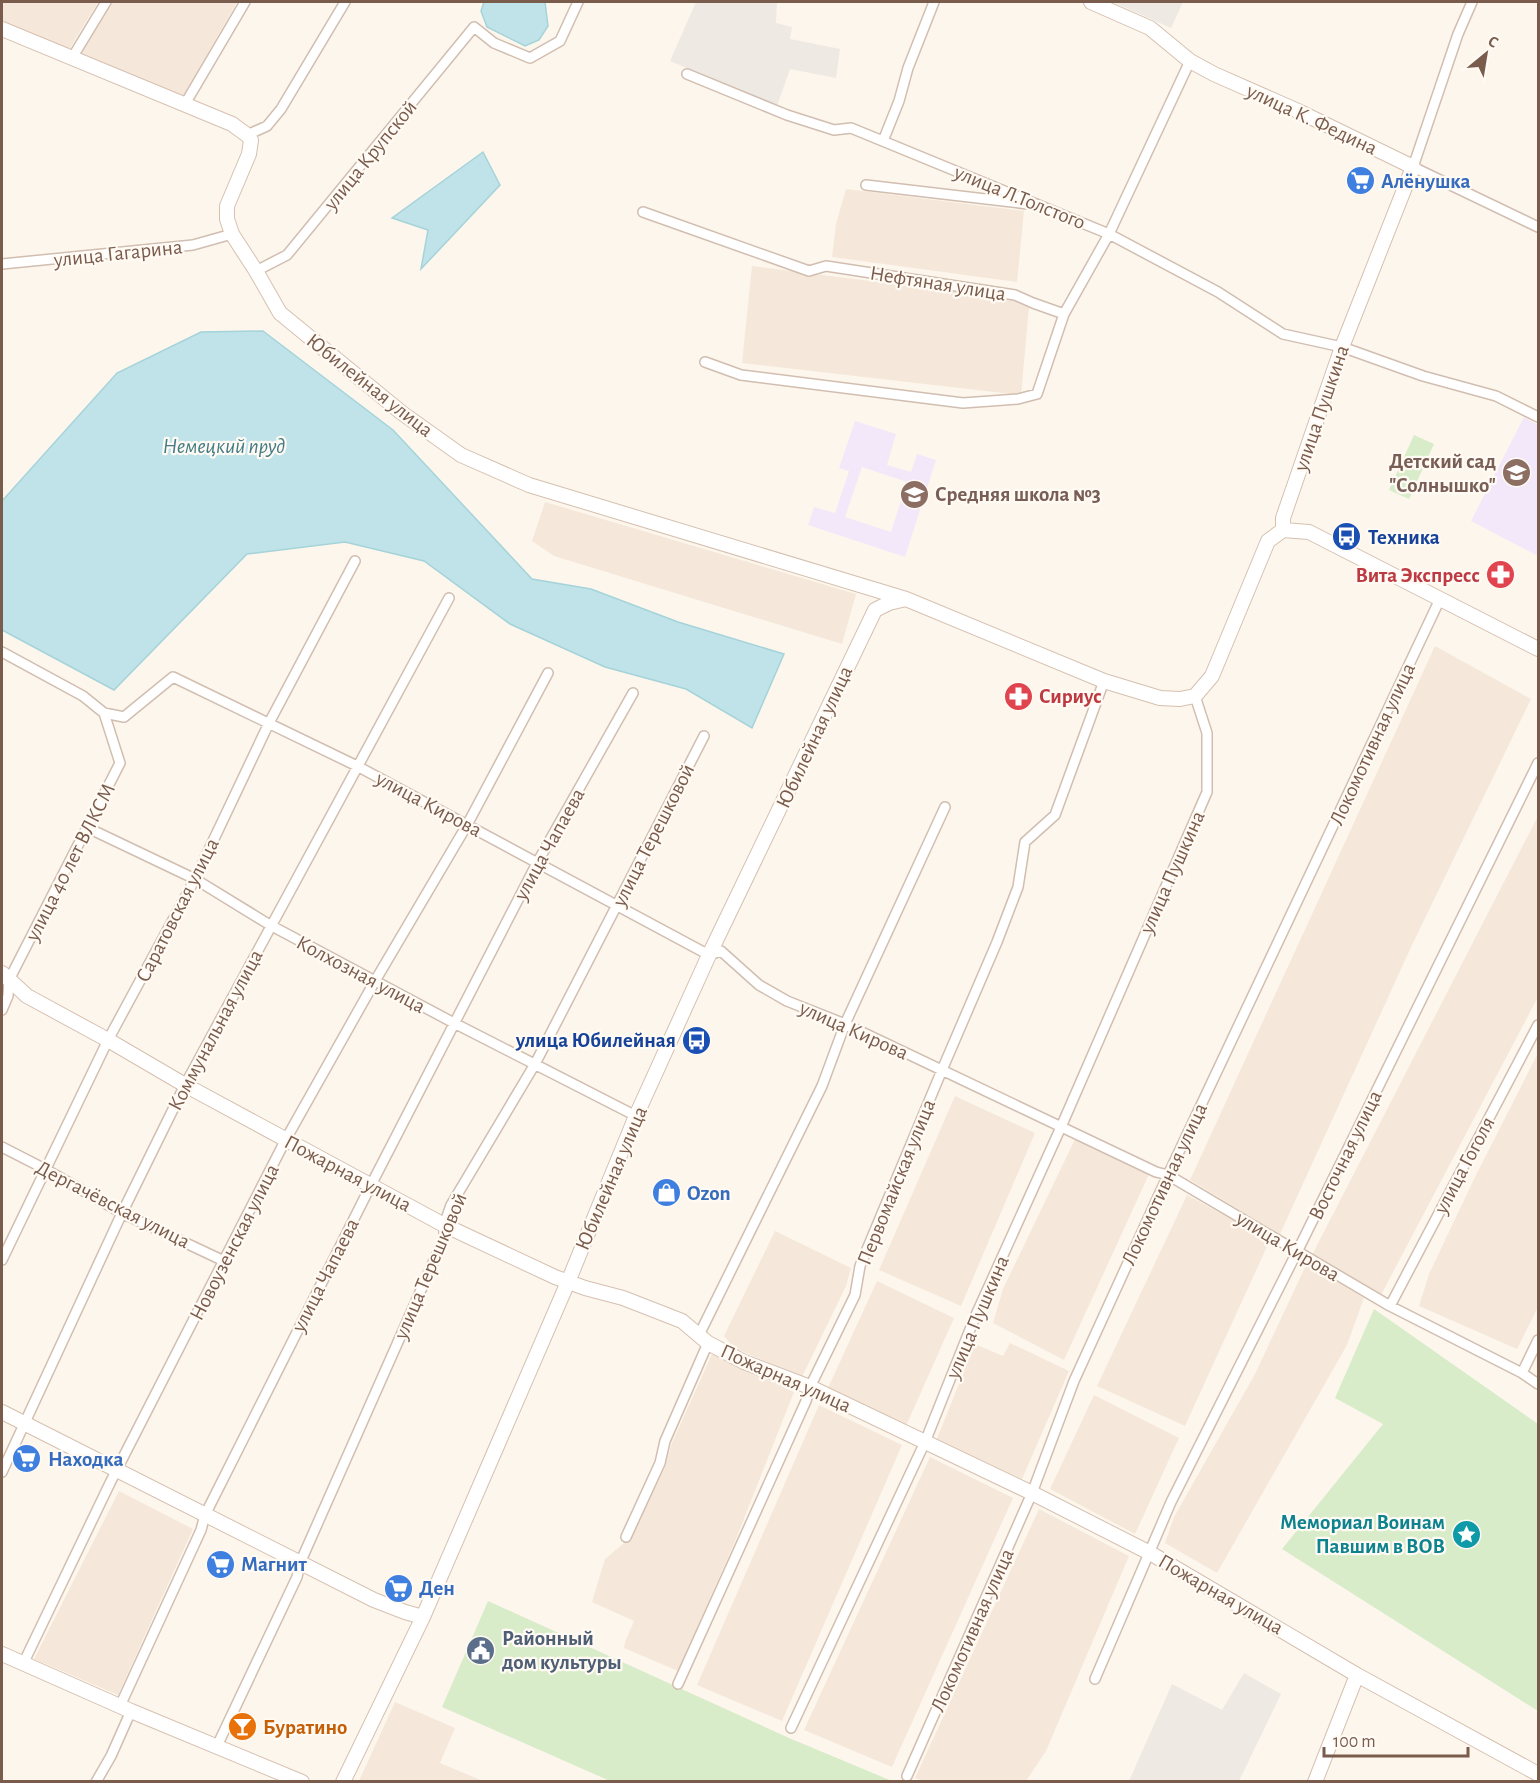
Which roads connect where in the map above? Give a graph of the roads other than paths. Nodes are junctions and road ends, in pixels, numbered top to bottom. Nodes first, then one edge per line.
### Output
1 (106, 2) edge
2 (245, 2) edge
3 (345, 2) edge
4 (578, 2) edge
5 (934, 2) edge
6 (1091, 2) edge
7 (1472, 2) edge
8 (2, 29) edge
9 (72, 58) junction
10 (1190, 61) junction
11 (687, 74) dead end
12 (185, 104) junction
13 (248, 135) junction
14 (883, 141) junction
15 (1413, 167) junction
16 (866, 185) dead end
17 (1041, 205) junction
18 (643, 212) dead end
19 (1539, 227) edge
20 (232, 234) junction
21 (1109, 234) junction
22 (2, 264) edge
23 (256, 271) junction
24 (1064, 314) junction
25 (1341, 346) junction
26 (705, 362) dead end
27 (1539, 417) edge
28 (1283, 530) junction
29 (355, 561) dead end
30 (449, 598) dead end
31 (906, 599) junction
32 (1440, 599) junction
33 (1539, 649) edge
34 (2, 652) edge
35 (548, 673) dead end
36 (1104, 681) junction
37 (633, 693) dead end
38 (1196, 696) junction
39 (104, 713) junction
40 (269, 723) junction
41 (704, 736) dead end
42 (1539, 763) edge
43 (357, 766) junction
44 (945, 807) dead end
45 (467, 825) junction
46 (88, 828) junction
47 (537, 863) junction
48 (195, 879) junction
49 (617, 905) junction
50 (270, 925) junction
51 (710, 955) junction
52 (5, 976) edge
53 (375, 981) junction
54 (2, 1010) edge
55 (454, 1023) junction
56 (845, 1024) junction
57 (1539, 1025) edge
58 (108, 1040) junction
59 (535, 1064) junction
60 (942, 1070) junction
61 (185, 1085) junction
62 (636, 1116) junction
63 (1061, 1126) junction
64 (286, 1139) junction
65 (2, 1147) edge
66 (45, 1169) junction
67 (1168, 1175) junction
68 (370, 1185) junction
69 (122, 1213) junction
70 (444, 1225) junction
71 (1297, 1252) junction
72 (2, 1260) edge
73 (224, 1261) junction
74 (568, 1282) junction
75 (1390, 1306) junction
76 (704, 1339) junction
77 (1539, 1340) edge
78 (1522, 1373) junction
79 (1539, 1384) edge
80 (810, 1387) junction
81 (2, 1412) edge
82 (23, 1423) junction
83 (925, 1442) junction
84 (2, 1472) edge
85 (117, 1472) junction
86 (1032, 1493) junction
87 (205, 1515) junction
88 (626, 1537) dead end
89 (1150, 1553) junction
90 (300, 1563) junction
91 (423, 1617) junction
92 (2, 1654) edge
93 (23, 1664) junction
94 (1357, 1675) junction
95 (1095, 1679) dead end
96 (678, 1684) dead end
97 (126, 1709) junction
98 (791, 1728) dead end
99 (217, 1746) junction
100 (1539, 1774) edge
101 (907, 1776) dead end
102 (96, 1782) edge
103 (302, 1782) edge
104 (343, 1782) edge
105 (1315, 1782) edge

1 - 9 street
2 - 12 street
3 - 13 street
4 - 23 street, улица Крупской
5 - 14 street
6 - 10 street, улица К. Федина
7 - 15 street, улица Пушкина
8 - 9 street
9 - 12 street
10 - 15 street, улица К. Федина
10 - 21 street
11 - 14 street, улица Л.Толстого
12 - 13 street
13 - 20 street, Юбилейная улица
14 - 17 street, улица Л.Толстого
15 - 19 street, улица К. Федина
15 - 25 street, улица Пушкина
16 - 17 street
17 - 21 street, улица Л.Толстого
18 - 24 street, Нефтяная улица
20 - 22 street, улица Гагарина
20 - 23 street, Юбилейная улица
21 - 24 street
21 - 25 street, улица Л.Толстого
23 - 31 street, Юбилейная улица
24 - 26 street
25 - 27 street, улица Л.Толстого
25 - 28 street, улица Пушкина
28 - 32 street
28 - 38 street
29 - 40 street, Саратовская улица
30 - 43 street, Коммунальная улица
31 - 36 street, Юбилейная улица
31 - 51 street, Юбилейная улица
32 - 33 street
32 - 67 street, Локомотивная улица
34 - 39 street
35 - 45 street, Новоузенская улица
36 - 38 street, Юбилейная улица
36 - 60 street, Первомайская улица
37 - 47 street, улица Чапаева
38 - 63 street, улица Пушкина
39 - 40 street, улица Кирова
39 - 46 street, улица 40 лет ВЛКСМ
40 - 43 street, улица Кирова
40 - 48 street, Саратовская улица
41 - 49 street, улица Терешковой
42 - 71 street, Восточная улица
43 - 45 street, улица Кирова
43 - 50 street, Коммунальная улица
44 - 56 street
45 - 47 street, улица Кирова
45 - 53 street, Новоузенская улица
46 - 48 street, Колхозная улица
46 - 52 street, улица 40 лет ВЛКСМ
47 - 49 street, улица Кирова
47 - 55 street, улица Чапаева
48 - 50 street, Колхозная улица
48 - 58 street, Саратовская улица
49 - 51 street, улица Кирова
49 - 59 street, улица Терешковой
50 - 53 street, Колхозная улица
50 - 61 street, Коммунальная улица
51 - 56 street, улица Кирова
51 - 62 street, Юбилейная улица
52 - 54 street, улица 40 лет ВЛКСМ
52 - 58 street, Пожарная улица
53 - 55 street, Колхозная улица
53 - 64 street, Новоузенская улица
55 - 59 street, Колхозная улица
55 - 68 street, улица Чапаева
56 - 60 street, улица Кирова
56 - 76 street
57 - 75 street, улица Гоголя
58 - 61 street, Пожарная улица
58 - 66 street, Саратовская улица
59 - 62 street, Колхозная улица
59 - 70 street, улица Терешковой
60 - 63 street, улица Кирова
60 - 80 street, Первомайская улица
61 - 64 street, Пожарная улица
61 - 69 street, Коммунальная улица
62 - 74 street, Юбилейная улица
63 - 67 street, улица Кирова
63 - 83 street, улица Пушкина
64 - 68 street, Пожарная улица
64 - 73 street, Новоузенская улица
65 - 66 street, Дергачёвская улица
66 - 69 street, Дергачёвская улица
66 - 72 street, Саратовская улица
67 - 71 street, улица Кирова
67 - 86 street, Локомотивная улица
68 - 70 street, Пожарная улица
68 - 87 street, улица Чапаева
69 - 73 street, Дергачёвская улица
69 - 82 street, Коммунальная улица
70 - 74 street, Пожарная улица
70 - 90 street, улица Терешковой
71 - 75 street, улица Кирова
71 - 89 street, Восточная улица
73 - 85 street, Новоузенская улица
74 - 76 street, Пожарная улица
74 - 91 street, Юбилейная улица
75 - 78 street, улица Кирова
76 - 80 street, Пожарная улица
76 - 88 street
77 - 78 street
78 - 79 street, улица Кирова
80 - 83 street, Пожарная улица
80 - 96 street, Первомайская улица
81 - 82 street
82 - 84 street, Коммунальная улица
82 - 85 street
83 - 86 street, Пожарная улица
83 - 98 street, улица Пушкина
85 - 87 street
85 - 93 street, Новоузенская улица
86 - 89 street, Пожарная улица
86 - 101 street, Локомотивная улица
87 - 90 street
87 - 97 street, улица Чапаева
89 - 94 street, Пожарная улица
89 - 95 street, Восточная улица
90 - 91 street
90 - 99 street, улица Терешковой
91 - 104 street, Юбилейная улица
92 - 93 street
93 - 97 street
94 - 100 street, Пожарная улица
94 - 105 street
97 - 99 street
97 - 102 street, улица Чапаева
99 - 103 street

